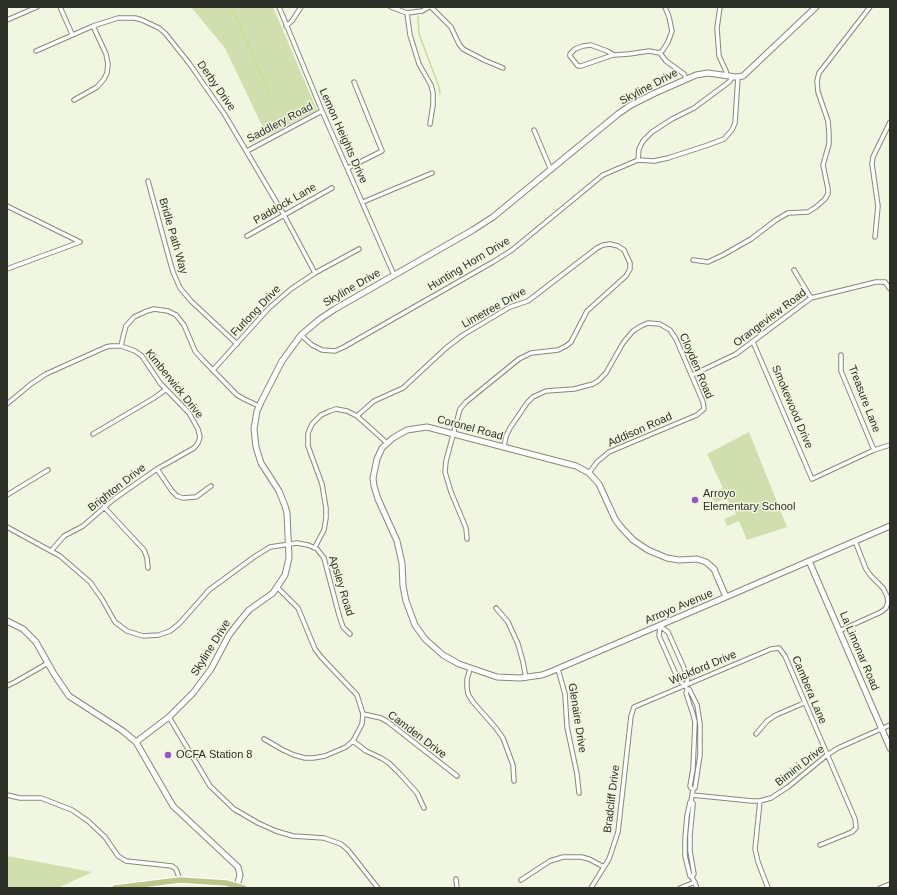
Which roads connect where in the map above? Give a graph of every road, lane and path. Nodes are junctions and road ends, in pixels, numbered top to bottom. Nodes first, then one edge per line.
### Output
1 (37, 7) edge
2 (60, 7) edge
3 (279, 7) edge
4 (301, 7) edge
5 (391, 7) edge
6 (430, 7) edge
7 (665, 7) edge
8 (720, 7) edge
9 (816, 7) edge
10 (870, 7) edge
11 (407, 13) junction
12 (7, 20) edge
13 (93, 26) junction
14 (286, 26) junction
15 (72, 34) junction
16 (36, 51) dead end
17 (660, 52) junction
18 (614, 55) junction
19 (503, 68) dead end
20 (727, 76) junction
21 (736, 77) junction
22 (686, 78) junction
23 (354, 82) dead end
24 (74, 100) dead end
25 (322, 111) junction
26 (890, 122) edge
27 (430, 124) dead end
28 (534, 130) dead end
29 (247, 151) junction
30 (638, 160) junction
31 (348, 168) junction
32 (551, 170) junction
33 (432, 172) dead end
34 (148, 181) dead end
35 (332, 188) dead end
36 (363, 202) junction
37 (7, 206) edge
38 (284, 215) junction
39 (247, 236) dead end
40 (875, 237) dead end
41 (359, 249) dead end
42 (693, 260) dead end
43 (7, 269) edge
44 (794, 270) dead end
45 (315, 273) junction
46 (394, 275) junction
47 (890, 289) edge
48 (811, 298) junction
49 (301, 335) junction
50 (753, 342) junction
51 (237, 344) junction
52 (122, 346) junction
53 (841, 355) dead end
54 (214, 370) junction
55 (692, 375) junction
56 (165, 390) junction
57 (7, 404) edge
58 (259, 406) junction
59 (704, 409) joint
60 (357, 416) junction
61 (453, 433) junction
62 (93, 434) dead end
63 (198, 443) joint
64 (387, 443) junction
65 (890, 445) edge
66 (504, 446) junction
67 (874, 450) junction
68 (157, 469) junction
69 (48, 470) dead end
70 (588, 473) junction
71 (211, 486) dead end
72 (7, 495) edge
73 (104, 507) junction
74 (890, 526) edge
75 (7, 527) edge
76 (467, 539) dead end
77 (855, 541) junction
78 (289, 544) junction
79 (315, 547) junction
80 (51, 551) junction
81 (810, 561) junction
82 (148, 568) dead end
83 (278, 588) junction
84 (726, 597) junction
85 (496, 608) dead end
86 (7, 620) edge
87 (660, 626) junction
88 (839, 631) junction
89 (350, 634) dead end
90 (779, 648) joint
91 (48, 663) junction
92 (470, 669) junction
93 (558, 669) junction
94 (526, 678) junction
95 (7, 686) edge
96 (687, 688) junction
97 (804, 703) junction
98 (634, 707) joint
99 (363, 714) junction
100 (169, 717) junction
101 (890, 725) edge
102 (881, 728) junction
103 (756, 734) dead end
104 (264, 739) dead end
105 (353, 740) junction
106 (136, 742) junction
107 (890, 748) edge
108 (827, 755) junction
109 (457, 776) dead end
110 (514, 782) dead end
111 (579, 793) dead end
112 (7, 795) edge
113 (692, 795) junction
114 (760, 801) junction
115 (424, 808) dead end
116 (820, 846) dead end
117 (604, 867) junction
118 (456, 879) dead end
119 (180, 880) junction
120 (521, 880) dead end
121 (695, 882) junction
122 (890, 884) edge
123 (237, 887) edge
124 (115, 888) edge
125 (244, 888) edge
126 (378, 888) edge
127 (457, 888) edge
128 (591, 888) edge
129 (680, 888) edge
130 (697, 888) edge
131 (768, 888) edge
132 (880, 888) edge

1 - 12 street
2 - 15 street
3 - 14 street, Lemon Heights Drive
4 - 14 street
5 - 11 street
6 - 11 street
6 - 19 street
7 - 17 street
8 - 20 street
9 - 21 street
10 - 42 street
11 - 27 street
13 - 15 street, Derby Drive
13 - 24 street
13 - 29 street, Derby Drive
14 - 25 street, Lemon Heights Drive
15 - 16 street, Derby Drive
17 - 18 street
17 - 22 street
18 - 18 street
20 - 21 street, Skyline Drive
20 - 22 street, Skyline Drive
21 - 30 street
21 - 30 street
22 - 32 street, Skyline Drive
23 - 31 street
25 - 29 street, Saddlery Road
25 - 31 street, Lemon Heights Drive
26 - 40 street
28 - 32 street
29 - 38 street, Derby Drive
30 - 49 street, Hunting Horn Drive
31 - 36 street, Lemon Heights Drive
32 - 46 street, Skyline Drive
33 - 36 street
34 - 51 street, Bridle Path Way
35 - 38 street, Paddock Lane
36 - 46 street, Lemon Heights Drive
37 - 43 street
38 - 39 street, Paddock Lane
38 - 45 street, Derby Drive
41 - 45 street, Furlong Drive
44 - 48 street
45 - 51 street, Furlong Drive
46 - 49 street, Skyline Drive
47 - 48 street, Orangeview Road
48 - 50 street, Orangeview Road
49 - 58 street, Skyline Drive
50 - 55 street, Orangeview Road
50 - 67 street, Smokewood Drive
51 - 54 street, Furlong Drive
52 - 54 street
52 - 56 street, Kimberwick Drive
52 - 57 street
53 - 67 street, Treasure Lane
54 - 58 street
55 - 59 street, Cloyden Road
55 - 66 street, Cloyden Road
56 - 62 street
56 - 63 street, Kimberwick Drive
58 - 78 street, Skyline Drive
59 - 70 street, Addison Road
60 - 61 street, Limetree Drive
60 - 64 street
60 - 79 street
61 - 64 street, Coronel Road
61 - 66 street, Coronel Road
61 - 76 street
63 - 68 street, Brighton Drive
64 - 92 street, Coronel Road
65 - 67 street
66 - 70 street, Coronel Road
68 - 71 street
68 - 73 street, Brighton Drive
69 - 72 street
70 - 84 street, Coronel Road
73 - 80 street, Brighton Drive
73 - 82 street
74 - 77 street, Arroyo Avenue
75 - 80 street, Apsley Road
77 - 81 street, Arroyo Avenue
77 - 88 street
78 - 79 street, Apsley Road
78 - 80 street, Apsley Road
78 - 83 street, Skyline Drive
79 - 89 street, Apsley Road
81 - 84 street, Arroyo Avenue
81 - 88 street, La Limonar Road
83 - 99 street
83 - 100 street, Skyline Drive
84 - 87 street, Arroyo Avenue
85 - 94 street
86 - 91 street
87 - 93 street, Arroyo Avenue
87 - 96 street
87 - 96 street
88 - 102 street, La Limonar Road
90 - 96 street, Wickford Drive
90 - 97 street, Cambera Lane
91 - 95 street
91 - 106 street
92 - 94 street, Arroyo Avenue
92 - 110 street
93 - 94 street, Arroyo Avenue
93 - 111 street, Glenaire Drive
96 - 98 street, Wickford Drive
96 - 113 street
97 - 103 street
97 - 108 street, Cambera Lane
98 - 117 street, Bradcliff Drive
99 - 105 street
99 - 109 street, Camden Drive
100 - 106 street, Skyline Drive
100 - 126 street
101 - 102 street, Bimini Drive
102 - 107 street, La Limonar Road
102 - 108 street, Bimini Drive
104 - 105 street
105 - 115 street
106 - 123 street
108 - 114 street, Bimini Drive
108 - 116 street, Cambera Lane
112 - 119 street
113 - 114 street, Bimini Drive
113 - 121 street
114 - 131 street
117 - 120 street
117 - 128 street, Bradcliff Drive
118 - 127 street
119 - 123 main road
119 - 124 main road
121 - 129 street
121 - 130 street
122 - 132 street
123 - 125 main road

